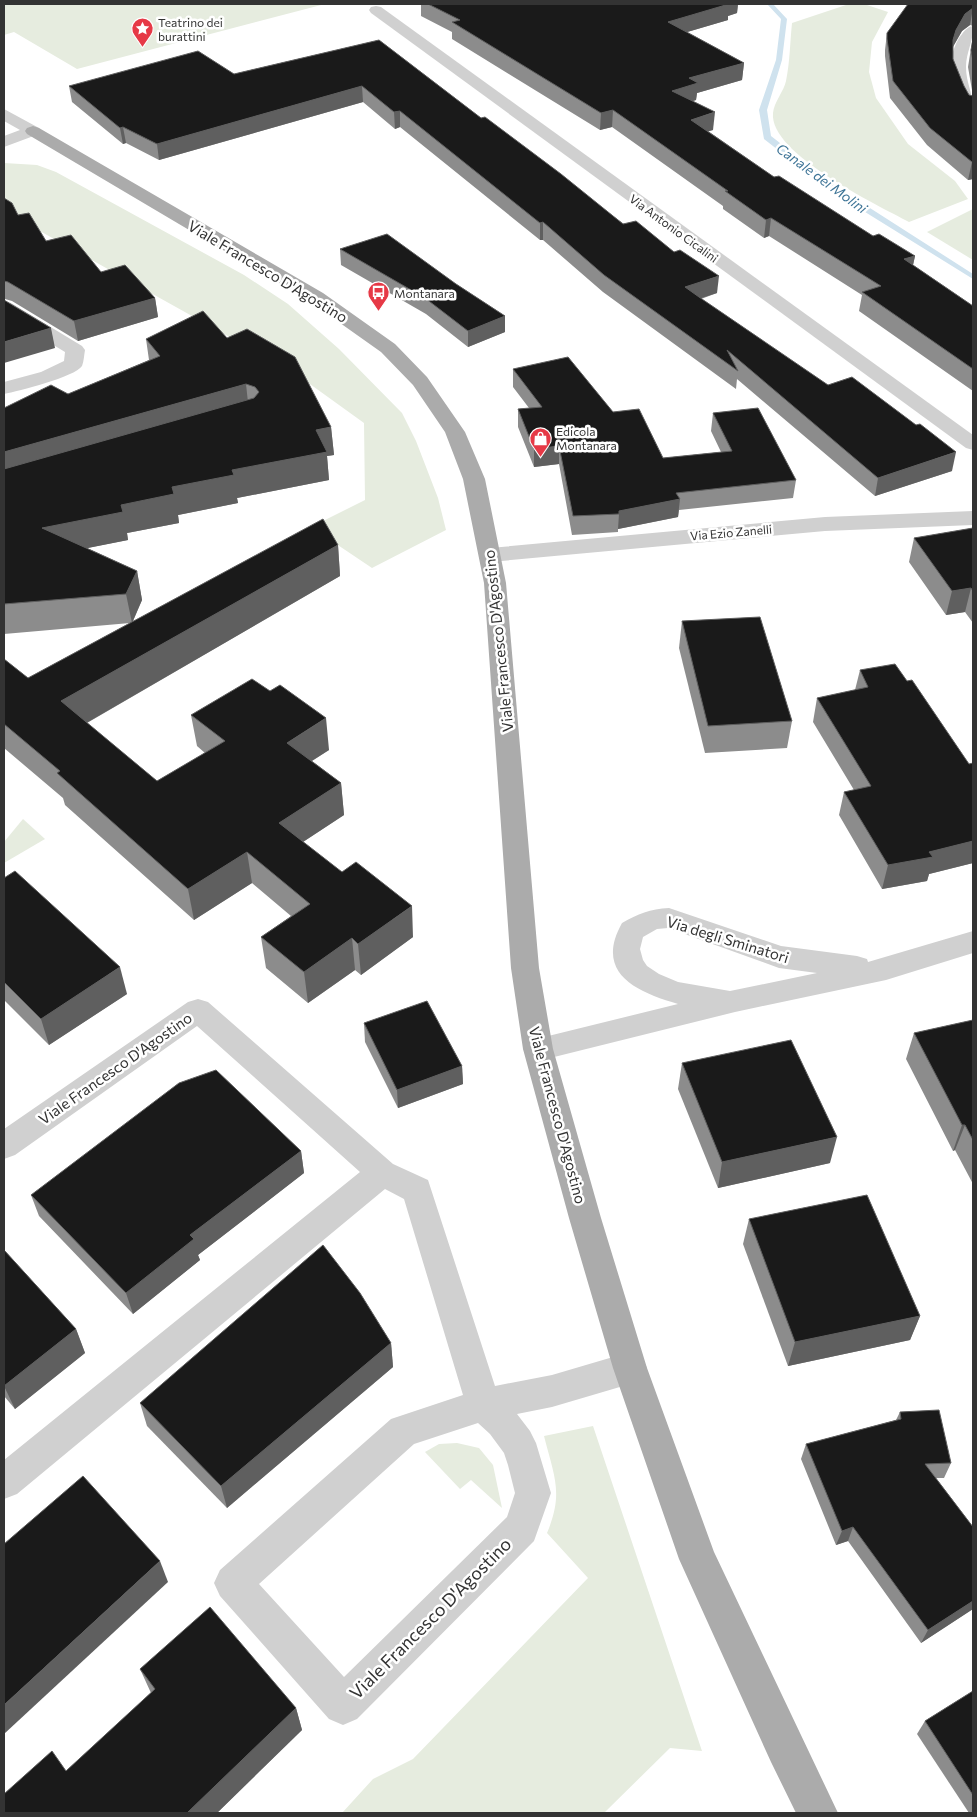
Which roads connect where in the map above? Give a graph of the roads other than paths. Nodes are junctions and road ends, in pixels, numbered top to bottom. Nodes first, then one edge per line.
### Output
1 (376, 10) dead end
2 (973, 30) edge
3 (973, 108) edge
4 (4, 114) edge
5 (33, 131) junction
6 (4, 142) edge
7 (4, 307) edge
8 (4, 388) edge
9 (973, 444) edge
10 (973, 518) edge
11 (490, 555) junction
12 (973, 942) edge
13 (886, 968) junction
14 (736, 1001) junction
15 (538, 1049) junction
16 (4, 1146) edge
17 (382, 1173) junction
18 (630, 1368) junction
19 (483, 1405) junction
20 (4, 1482) edge
21 (818, 1813) edge

1 - 9 street, Via Antonio Cicalini
2 - 3 street
4 - 5 street, Viale Francesco D'Agostino
5 - 6 street
5 - 11 main road, Viale Francesco D'Agostino
7 - 8 street
10 - 11 street, Via Ezio Zanelli
11 - 15 main road, Viale Francesco D'Agostino
12 - 13 street, Via degli Sminatori
13 - 14 street, Via degli Sminatori
13 - 14 street, Via degli Sminatori
14 - 15 street, Via degli Sminatori
15 - 18 main road, Viale Francesco D'Agostino
16 - 17 street, Viale Francesco D'Agostino
17 - 19 street, Viale Francesco D'Agostino
17 - 20 street
18 - 19 street, Viale Francesco D'Agostino
18 - 21 main road, Viale Francesco D'Agostino
19 - 19 street, Viale Francesco D'Agostino

